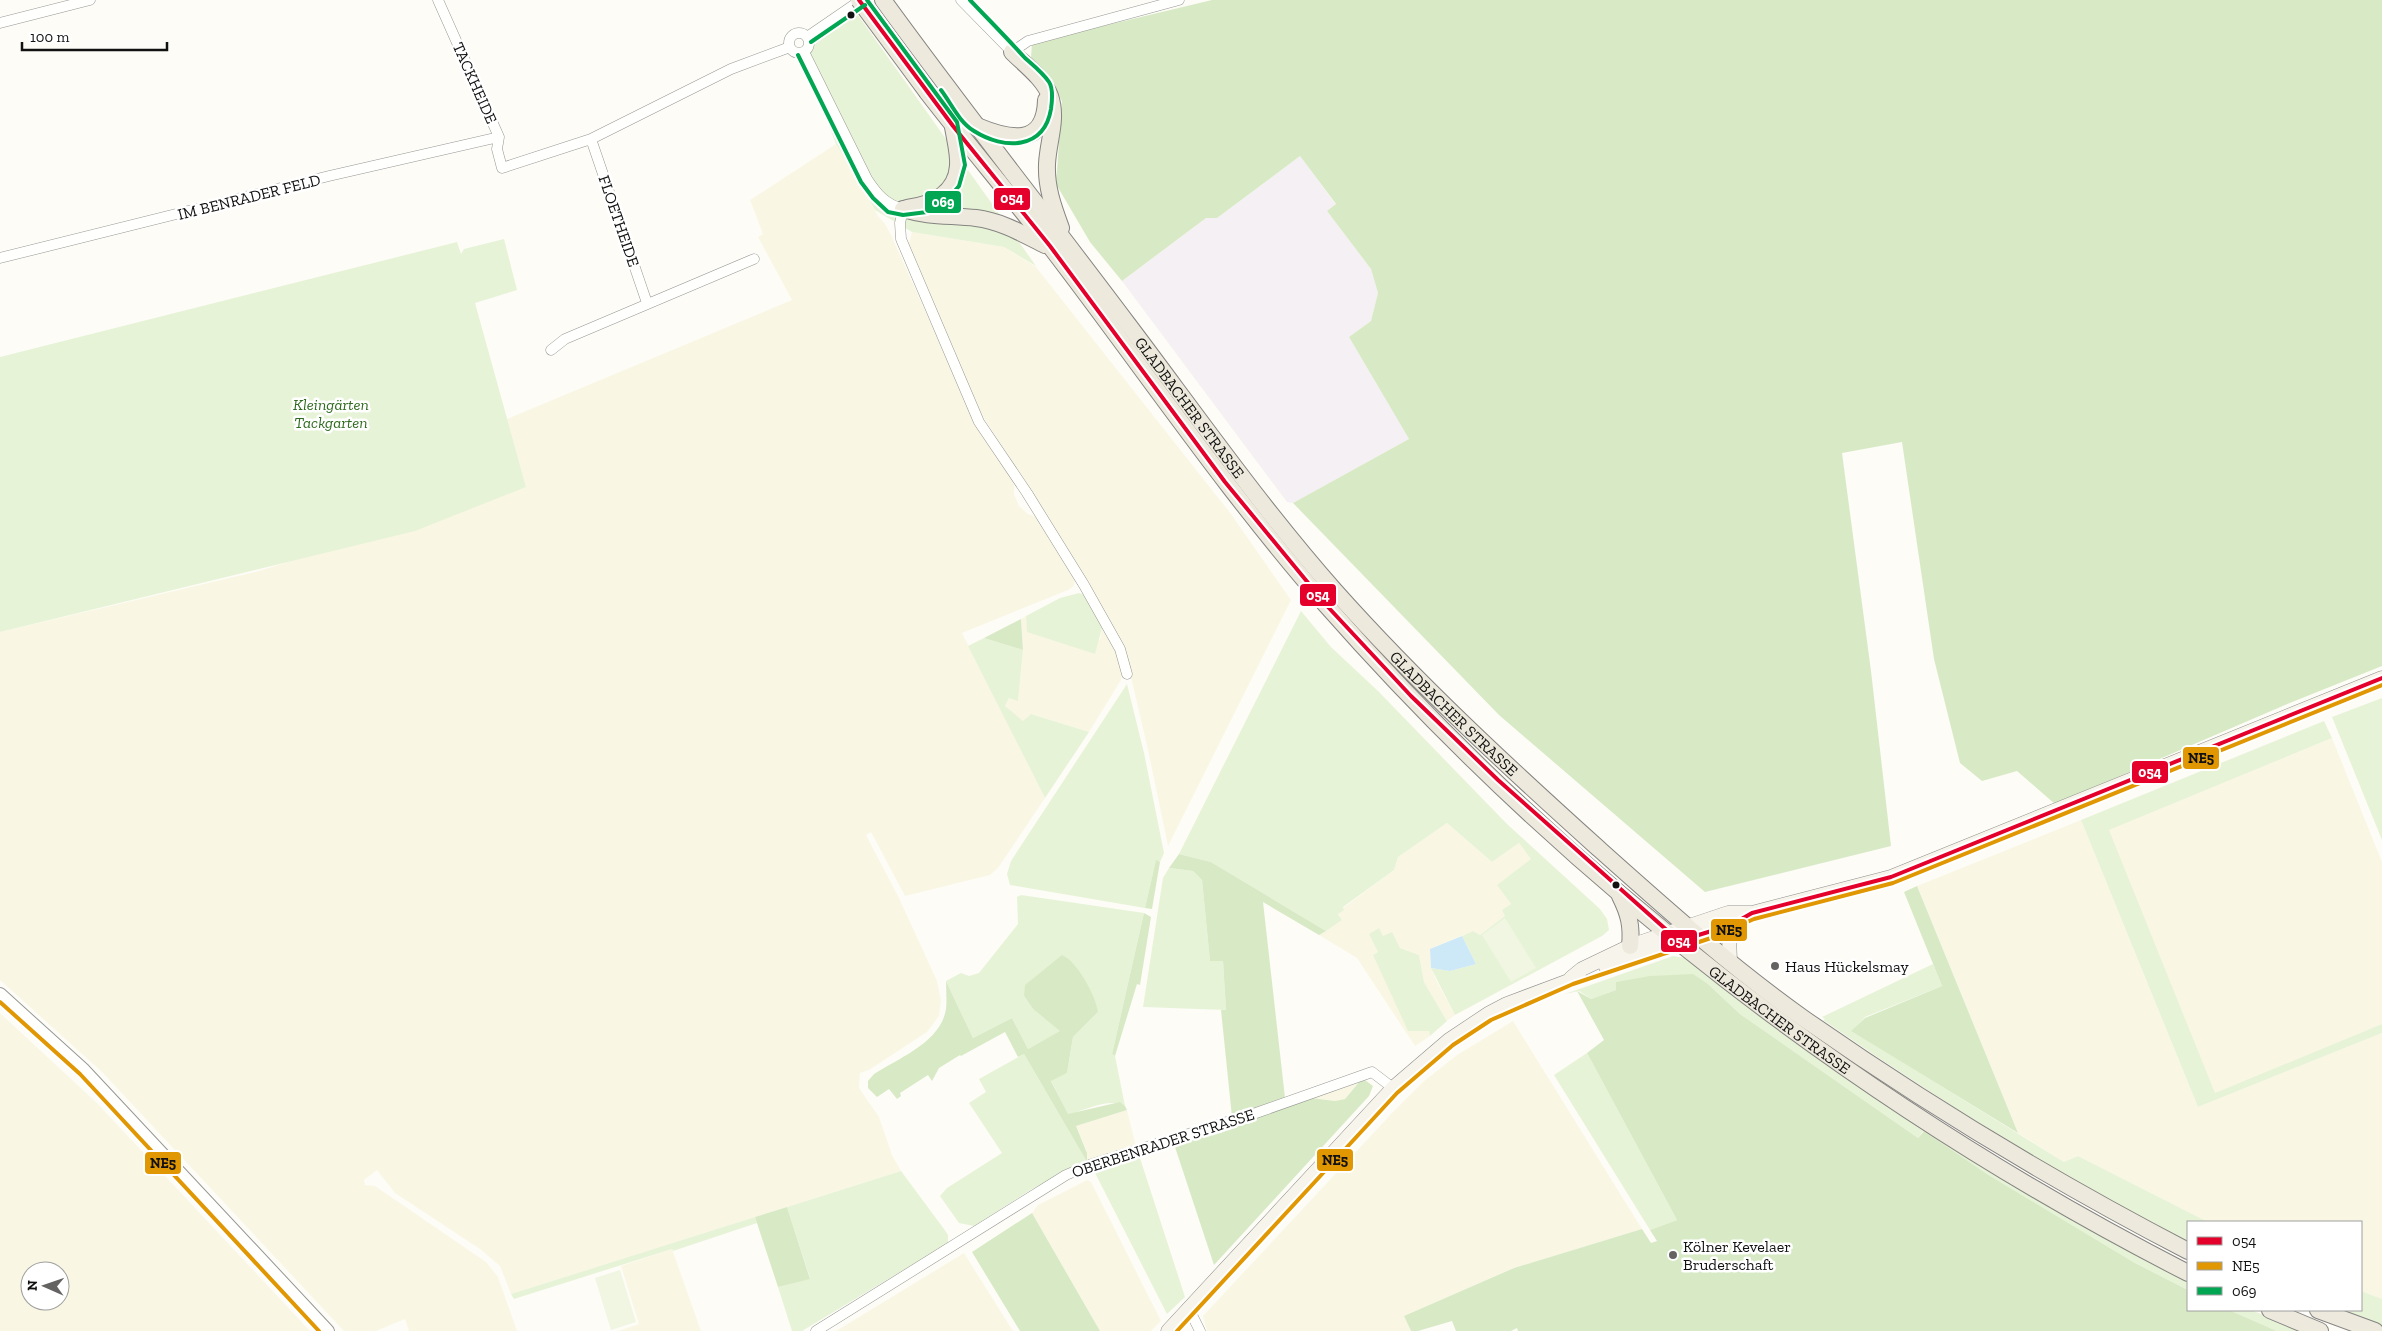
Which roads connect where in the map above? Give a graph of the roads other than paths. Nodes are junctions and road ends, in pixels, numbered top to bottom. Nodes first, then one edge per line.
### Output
1 (90, 0) edge
2 (438, 0) edge
3 (860, 0) edge
4 (883, 0) edge
5 (961, 0) edge
6 (1180, 0) edge
7 (0, 23) edge
8 (807, 37) junction
9 (790, 47) junction
10 (804, 52) junction
11 (1012, 52) junction
12 (1044, 86) junction
13 (952, 125) junction
14 (976, 126) junction
15 (499, 137) junction
16 (591, 138) junction
17 (903, 209) junction
18 (1058, 244) junction
19 (0, 258) edge
20 (754, 259) dead end
21 (647, 303) junction
22 (551, 350) dead end
23 (1127, 674) dead end
24 (2382, 678) edge
25 (1618, 891) junction
26 (1752, 913) junction
27 (1731, 925) junction
28 (1694, 930) junction
29 (1674, 937) junction
30 (1630, 946) junction
31 (1730, 963) junction
32 (1571, 978) junction
33 (0, 994) edge
34 (1393, 1088) junction
35 (2187, 1249) edge
36 (2187, 1272) edge
37 (1189, 1309) junction
38 (2272, 1311) edge
39 (2321, 1311) edge
40 (328, 1331) edge
41 (816, 1331) edge
42 (1168, 1331) edge
43 (1200, 1331) edge
44 (2320, 1331) edge
45 (2375, 1331) edge

1 - 7 street
2 - 15 street, TACKHEIDE
3 - 8 street
3 - 13 main road, GLADBACHER STRASSE, bridge
4 - 14 main road, GLADBACHER STRASSE
5 - 11 street
6 - 11 street
8 - 9 street
8 - 10 street
9 - 10 street
9 - 16 street
10 - 17 street
11 - 12 main road
12 - 14 main road
12 - 18 main road
13 - 17 main road
13 - 18 main road, GLADBACHER STRASSE
14 - 18 main road, GLADBACHER STRASSE
15 - 16 street, TACKHEIDE
15 - 19 street, IM BENRADER FELD
16 - 21 street, FLOETHEIDE
17 - 18 main road
17 - 23 street
18 - 25 main road, GLADBACHER STRASSE
18 - 28 main road, GLADBACHER STRASSE
20 - 21 street
21 - 22 street
24 - 26 main road
25 - 29 main road, GLADBACHER STRASSE
25 - 30 main road
26 - 27 main road
26 - 28 main road
27 - 28 main road
27 - 31 main road
28 - 29 main road
28 - 31 main road, GLADBACHER STRASSE
29 - 30 main road
29 - 32 main road
29 - 36 main road, GLADBACHER STRASSE
30 - 32 main road
31 - 35 main road, GLADBACHER STRASSE
32 - 34 main road
33 - 40 street
34 - 37 main road
34 - 41 street, OBERBENRADER STRASSE
37 - 42 main road
37 - 43 street
38 - 44 main road
39 - 45 main road

